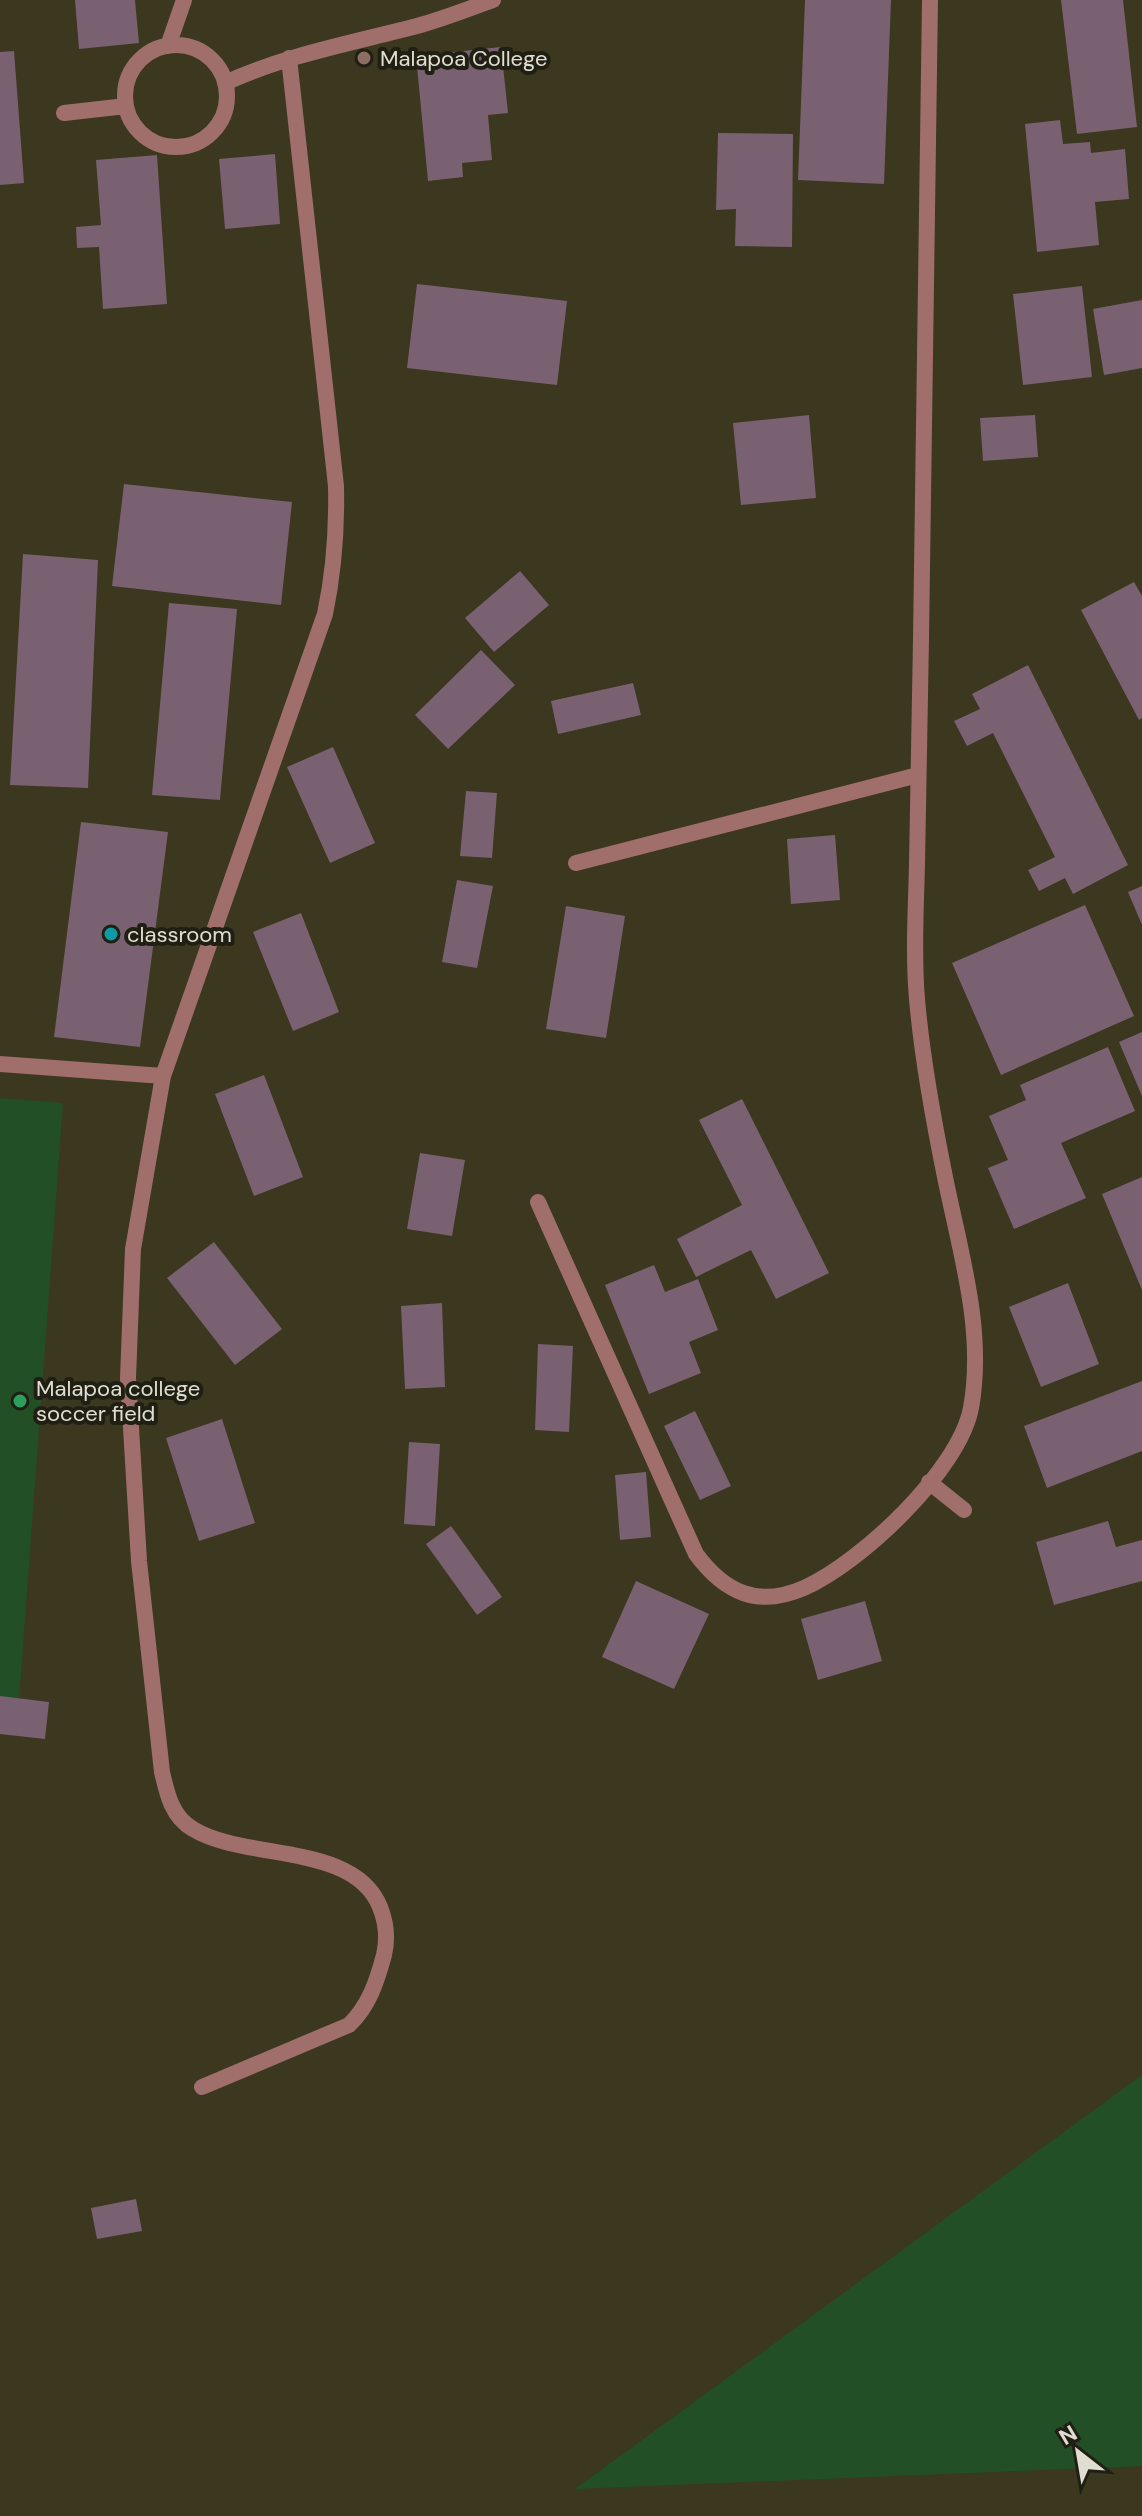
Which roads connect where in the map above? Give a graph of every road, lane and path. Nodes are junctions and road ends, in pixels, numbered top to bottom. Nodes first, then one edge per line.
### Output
1 (184, 0) edge
2 (493, 0) edge
3 (930, 0) edge
4 (168, 46) junction
5 (289, 58) junction
6 (225, 83) junction
7 (126, 106) junction
8 (64, 113) dead end
9 (918, 775) junction
10 (576, 863) dead end
11 (0, 1064) edge
12 (163, 1076) junction
13 (538, 1202) dead end
14 (929, 1482) junction
15 (964, 1510) dead end
16 (202, 2087) dead end

1 - 4 street
2 - 5 street
3 - 9 street
4 - 6 street
4 - 7 street
5 - 6 street
5 - 12 street
6 - 7 street
7 - 8 street
9 - 10 street
9 - 14 street
11 - 12 street
12 - 16 street
13 - 14 street
14 - 15 street

